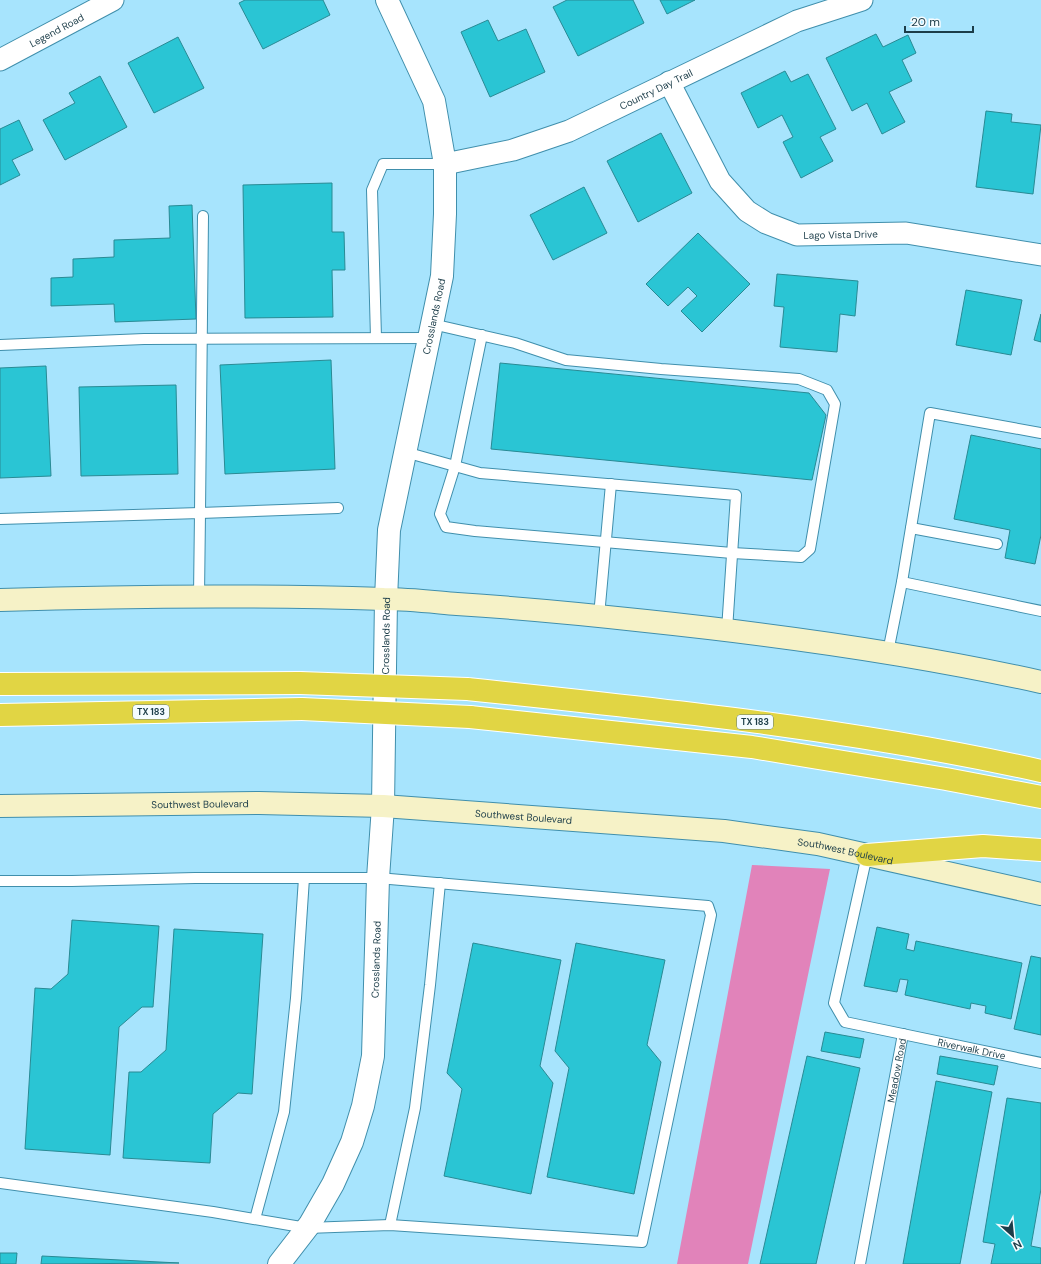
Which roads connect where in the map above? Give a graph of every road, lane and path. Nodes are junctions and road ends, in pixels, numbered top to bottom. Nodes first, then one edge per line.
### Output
1 (113, 0) edge
2 (387, 0) edge
3 (862, 0) edge
4 (0, 60) edge
5 (668, 82) junction
6 (444, 164) junction
7 (203, 216) dead end
8 (1041, 255) edge
9 (430, 331) junction
10 (482, 335) junction
11 (376, 338) junction
12 (201, 339) junction
13 (0, 345) edge
14 (1041, 432) edge
15 (405, 452) junction
16 (455, 466) junction
17 (611, 484) junction
18 (338, 508) dead end
19 (200, 513) junction
20 (0, 519) edge
21 (911, 528) junction
22 (606, 542) junction
23 (998, 544) dead end
24 (732, 553) junction
25 (902, 582) junction
26 (199, 596) junction
27 (386, 599) junction
28 (0, 600) edge
29 (1041, 611) edge
30 (599, 616) junction
31 (726, 630) junction
32 (888, 652) junction
33 (1041, 682) edge
34 (0, 684) edge
35 (0, 715) edge
36 (1041, 772) edge
37 (1041, 797) edge
38 (0, 806) edge
39 (383, 806) junction
40 (1041, 850) edge
41 (867, 855) junction
42 (304, 878) junction
43 (378, 878) junction
44 (0, 881) edge
45 (440, 883) junction
46 (1041, 894) edge
47 (903, 1034) junction
48 (1041, 1063) edge
49 (0, 1183) edge
50 (255, 1219) junction
51 (390, 1225) junction
52 (307, 1228) junction
53 (279, 1264) edge
54 (860, 1264) edge

1 - 4 street, Legend Road
2 - 6 street, Crosslands Road
3 - 5 street, Country Day Trail
5 - 6 street, Country Day Trail
5 - 8 street, Lago Vista Drive
6 - 9 street, Crosslands Road
6 - 11 lane
7 - 12 lane
9 - 10 lane
9 - 11 lane
9 - 15 street, Crosslands Road
10 - 16 lane
10 - 24 lane
11 - 12 lane
12 - 13 lane
12 - 19 lane
14 - 21 lane
15 - 16 lane
15 - 27 street, Crosslands Road
16 - 17 lane
16 - 22 lane
17 - 22 lane
17 - 24 lane
18 - 19 lane
19 - 20 lane
19 - 26 lane
21 - 23 lane
21 - 25 lane
22 - 24 lane
22 - 30 lane
24 - 31 lane
25 - 29 lane
25 - 32 lane
26 - 27 main road
26 - 28 main road
27 - 30 main road
27 - 39 street, Crosslands Road
30 - 31 main road
31 - 32 main road
32 - 33 main road
34 - 36 highway, TX 183, bridge
35 - 37 highway, TX 183, bridge
38 - 39 main road, Southwest Boulevard
39 - 41 main road, Southwest Boulevard
39 - 43 street, Crosslands Road
40 - 41 highway
41 - 46 main road, Southwest Boulevard
41 - 47 lane, Meadow Road
42 - 43 lane
42 - 44 lane
42 - 50 lane
43 - 45 lane
43 - 52 street, Crosslands Road
45 - 51 lane
45 - 51 lane
47 - 48 lane, Riverwalk Drive
47 - 54 lane, Meadow Road
49 - 50 lane
50 - 52 lane
51 - 52 lane
52 - 53 street, Crosslands Road

